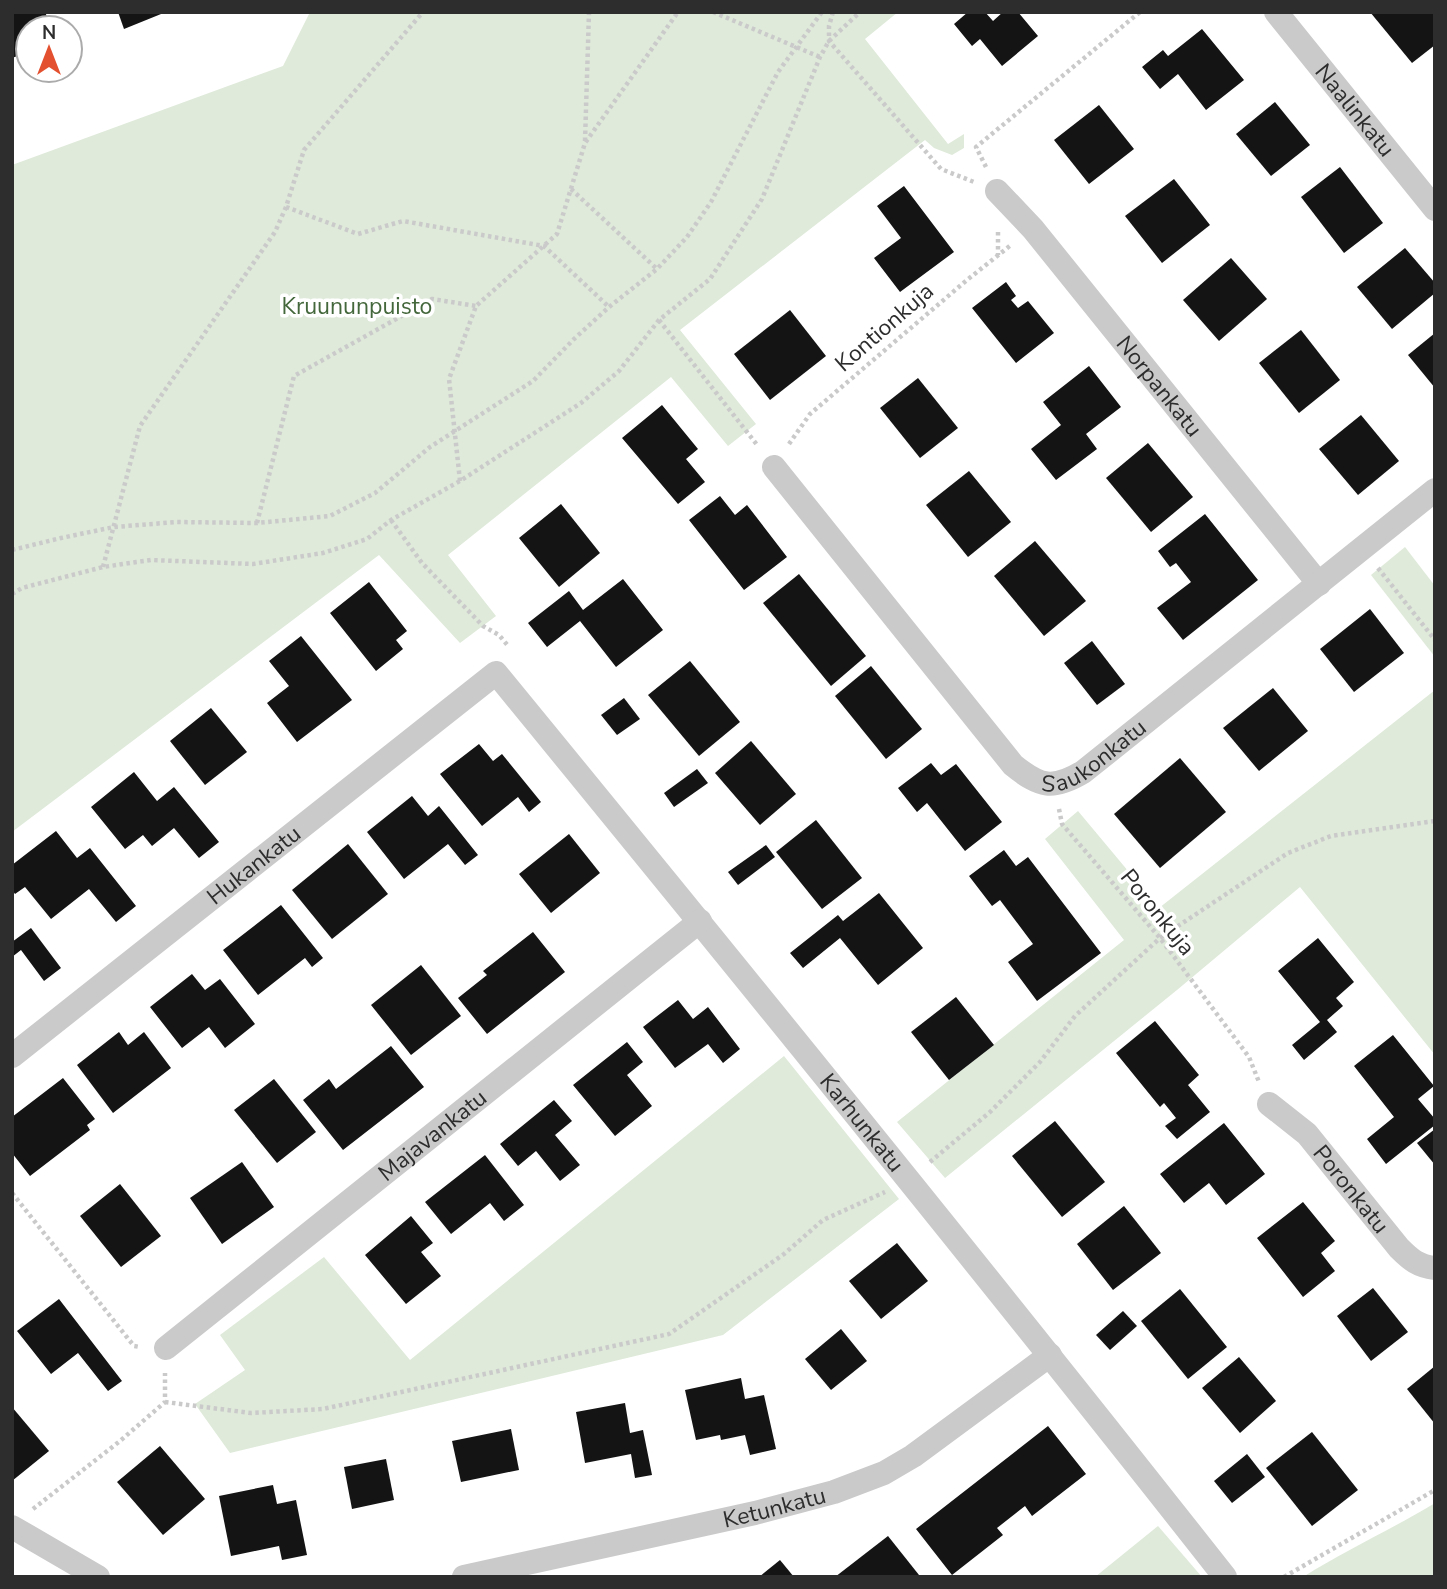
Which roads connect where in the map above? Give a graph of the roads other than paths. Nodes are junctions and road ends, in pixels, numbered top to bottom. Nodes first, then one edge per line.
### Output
1 (1276, 12) edge
2 (998, 191) road end
3 (1435, 209) edge
4 (774, 467) road end
5 (1435, 490) edge
6 (1319, 584) junction
7 (496, 673) joint
8 (700, 921) junction
9 (12, 1056) edge
10 (1269, 1104) dead end
11 (1435, 1268) edge
12 (166, 1348) road end
13 (1050, 1355) junction
14 (18, 1522) edge
15 (98, 1577) edge
16 (464, 1577) edge
17 (1225, 1577) edge

1 - 3 street, Naalinkatu
2 - 6 street, Norpankatu
4 - 6 street, Saukonkatu
5 - 6 street, Saukonkatu
7 - 8 street, Karhunkatu
7 - 9 street, Hukankatu
8 - 12 street, Majavankatu
8 - 13 street, Karhunkatu
10 - 11 street, Poronkatu
13 - 16 street, Ketunkatu
13 - 17 street, Karhunkatu
14 - 15 street

